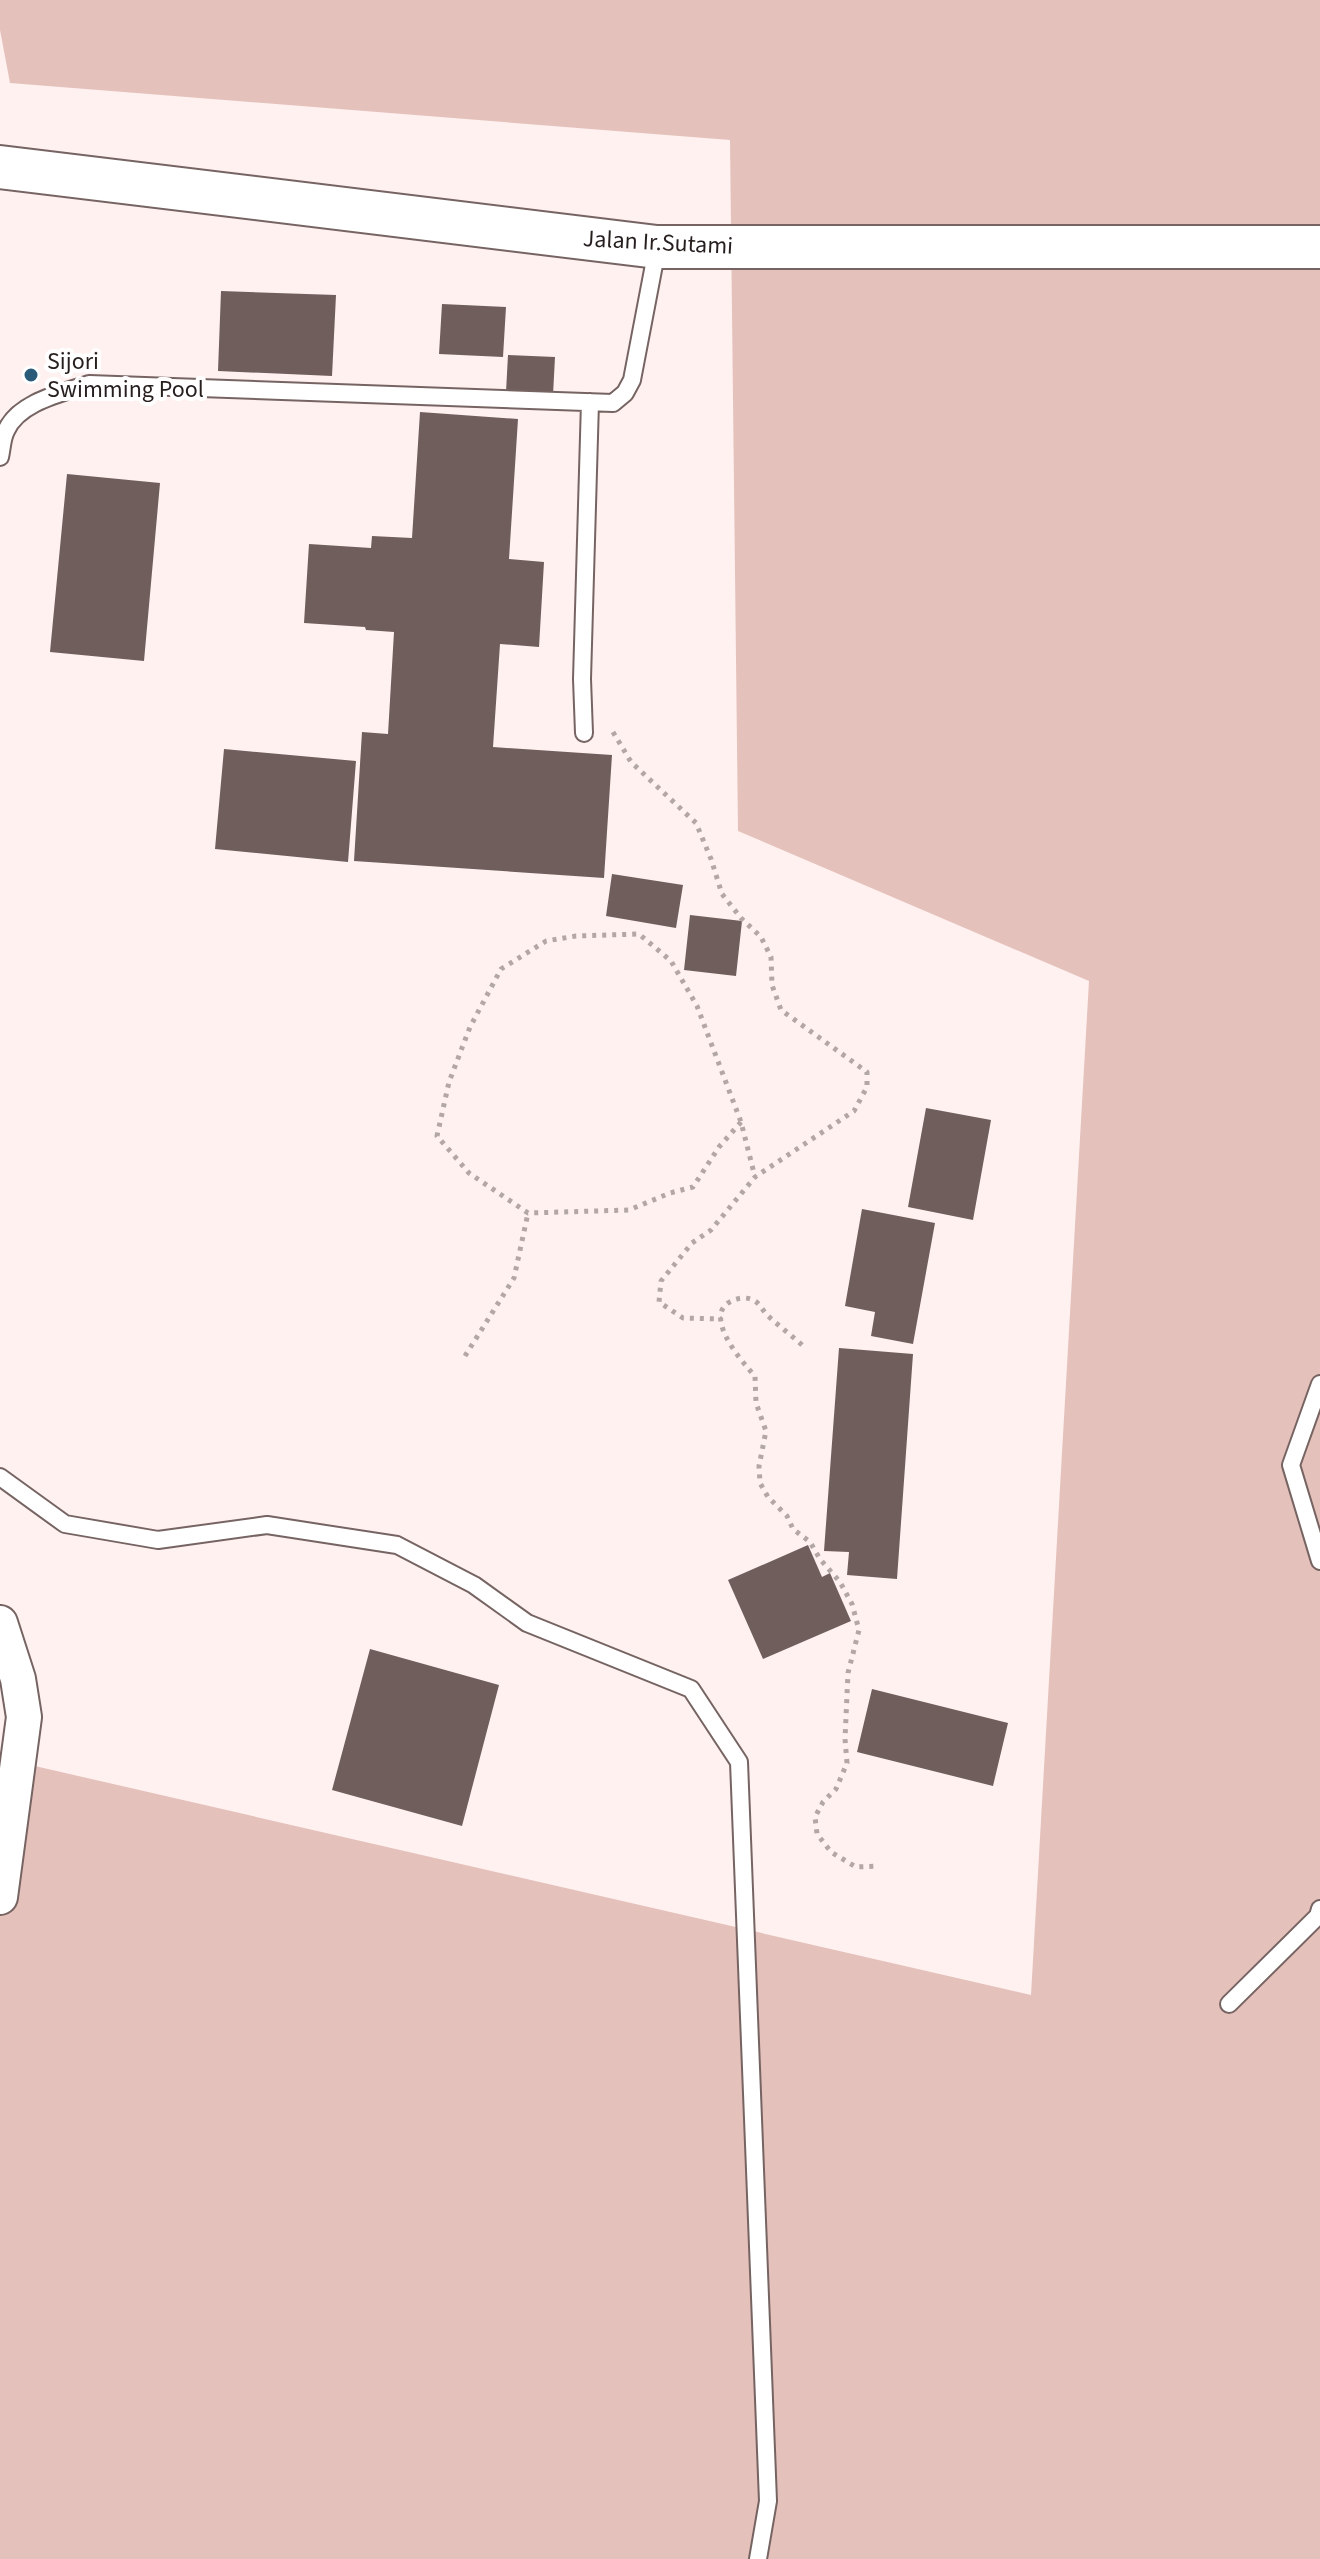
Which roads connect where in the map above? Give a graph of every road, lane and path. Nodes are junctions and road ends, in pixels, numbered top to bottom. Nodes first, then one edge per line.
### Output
1 (0, 167) edge
2 (657, 247) junction
3 (1320, 247) edge
4 (590, 402) junction
5 (0, 457) edge
6 (582, 679) junction
7 (584, 733) dead end
8 (741, 1122) junction
9 (755, 1177) junction
10 (528, 1213) junction
11 (722, 1319) junction
12 (802, 1345) dead end
13 (465, 1356) dead end
14 (1320, 1384) edge
15 (0, 1477) edge
16 (1320, 1561) edge
17 (0, 1623) edge
18 (878, 1866) dead end
19 (0, 1897) edge
20 (1320, 1909) edge
21 (1229, 2004) dead end
22 (758, 2559) edge

1 - 2 street, Jalan Ir.Sutami
2 - 3 street, Jalan Ir.Sutami
2 - 4 lane
4 - 5 lane
4 - 6 lane
6 - 7 lane
6 - 9 path
8 - 9 path
8 - 10 path
8 - 10 path
9 - 11 path
10 - 13 path
11 - 12 path
11 - 18 path
14 - 16 lane
15 - 22 lane
17 - 19 street
20 - 21 lane

